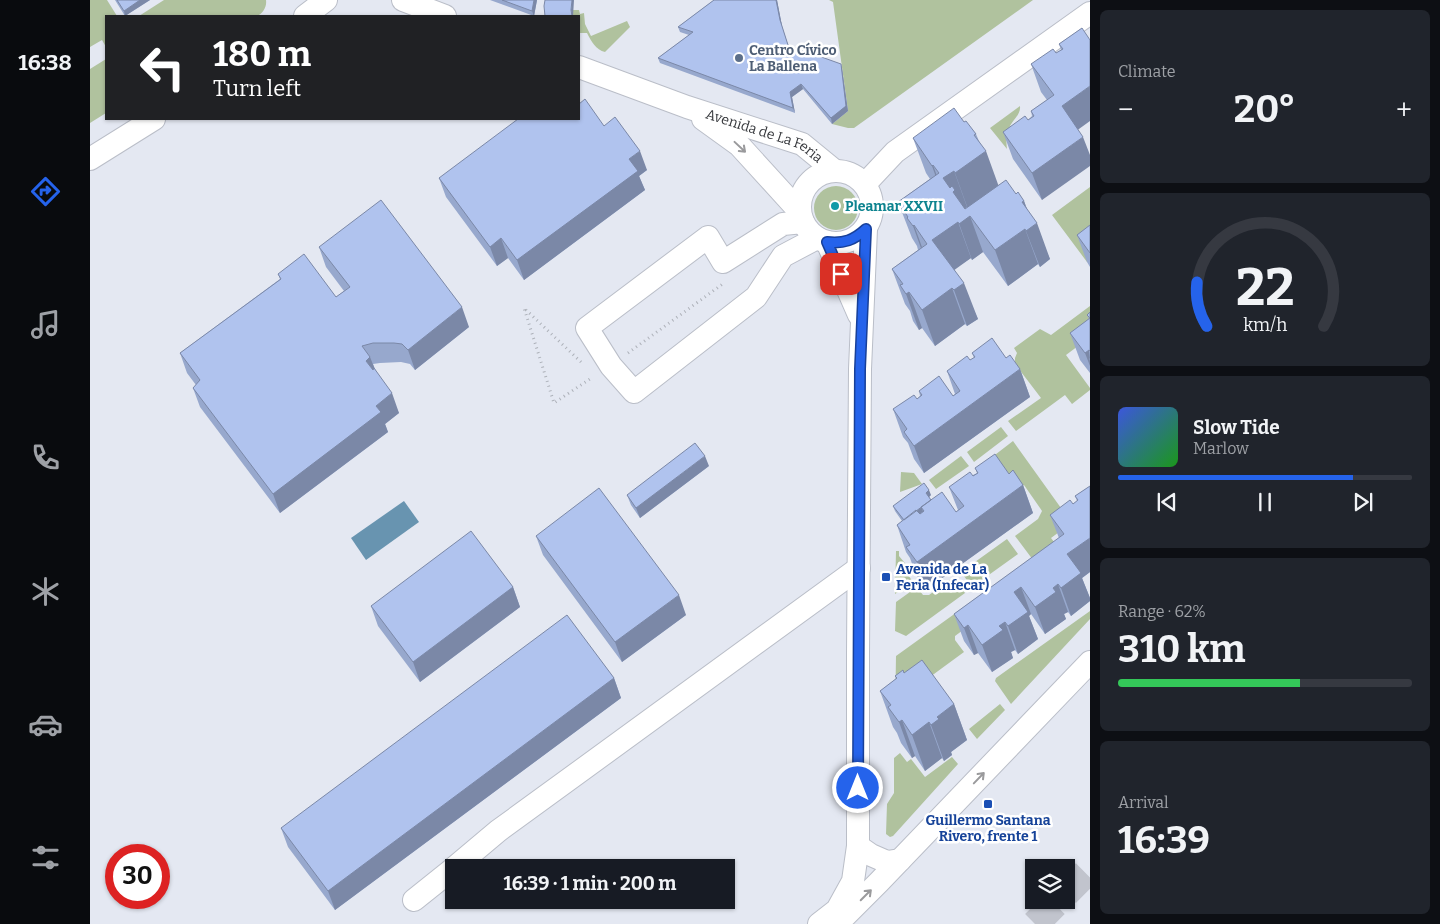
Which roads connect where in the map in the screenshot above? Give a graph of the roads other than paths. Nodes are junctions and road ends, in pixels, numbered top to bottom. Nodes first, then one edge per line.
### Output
1 (326, 0) edge
2 (403, 0) edge
3 (1090, 13) edge
4 (306, 15) edge
5 (442, 15) edge
6 (580, 67) edge
7 (687, 108) junction
8 (152, 120) edge
9 (90, 159) edge
10 (835, 171) junction
11 (865, 184) junction
12 (812, 229) junction
13 (866, 229) junction
14 (862, 321) junction
15 (859, 568) junction
16 (1090, 662) edge
17 (858, 846) junction
18 (465, 859) edge
19 (900, 860) junction
20 (445, 875) edge
21 (414, 900) dead end
22 (819, 924) edge
23 (828, 924) edge

1 - 4 street
2 - 5 street
3 - 11 street
6 - 7 street, Avenida de La Feria
7 - 10 street, Avenida de La Feria
7 -> 12 street, Avenida de La Feria
8 - 9 street
10 - 11 street
10 - 12 street
11 - 13 street
12 - 12 street
12 - 13 street
12 - 14 street, Avenida de La Feria
13 - 14 street, Avenida de La Feria
14 - 15 street, Avenida de La Feria
15 - 17 street, Avenida de La Feria
15 - 18 street
19 -> 16 street
17 - 19 street
17 - 22 street, Avenida de La Feria
23 -> 19 street
20 - 21 street

